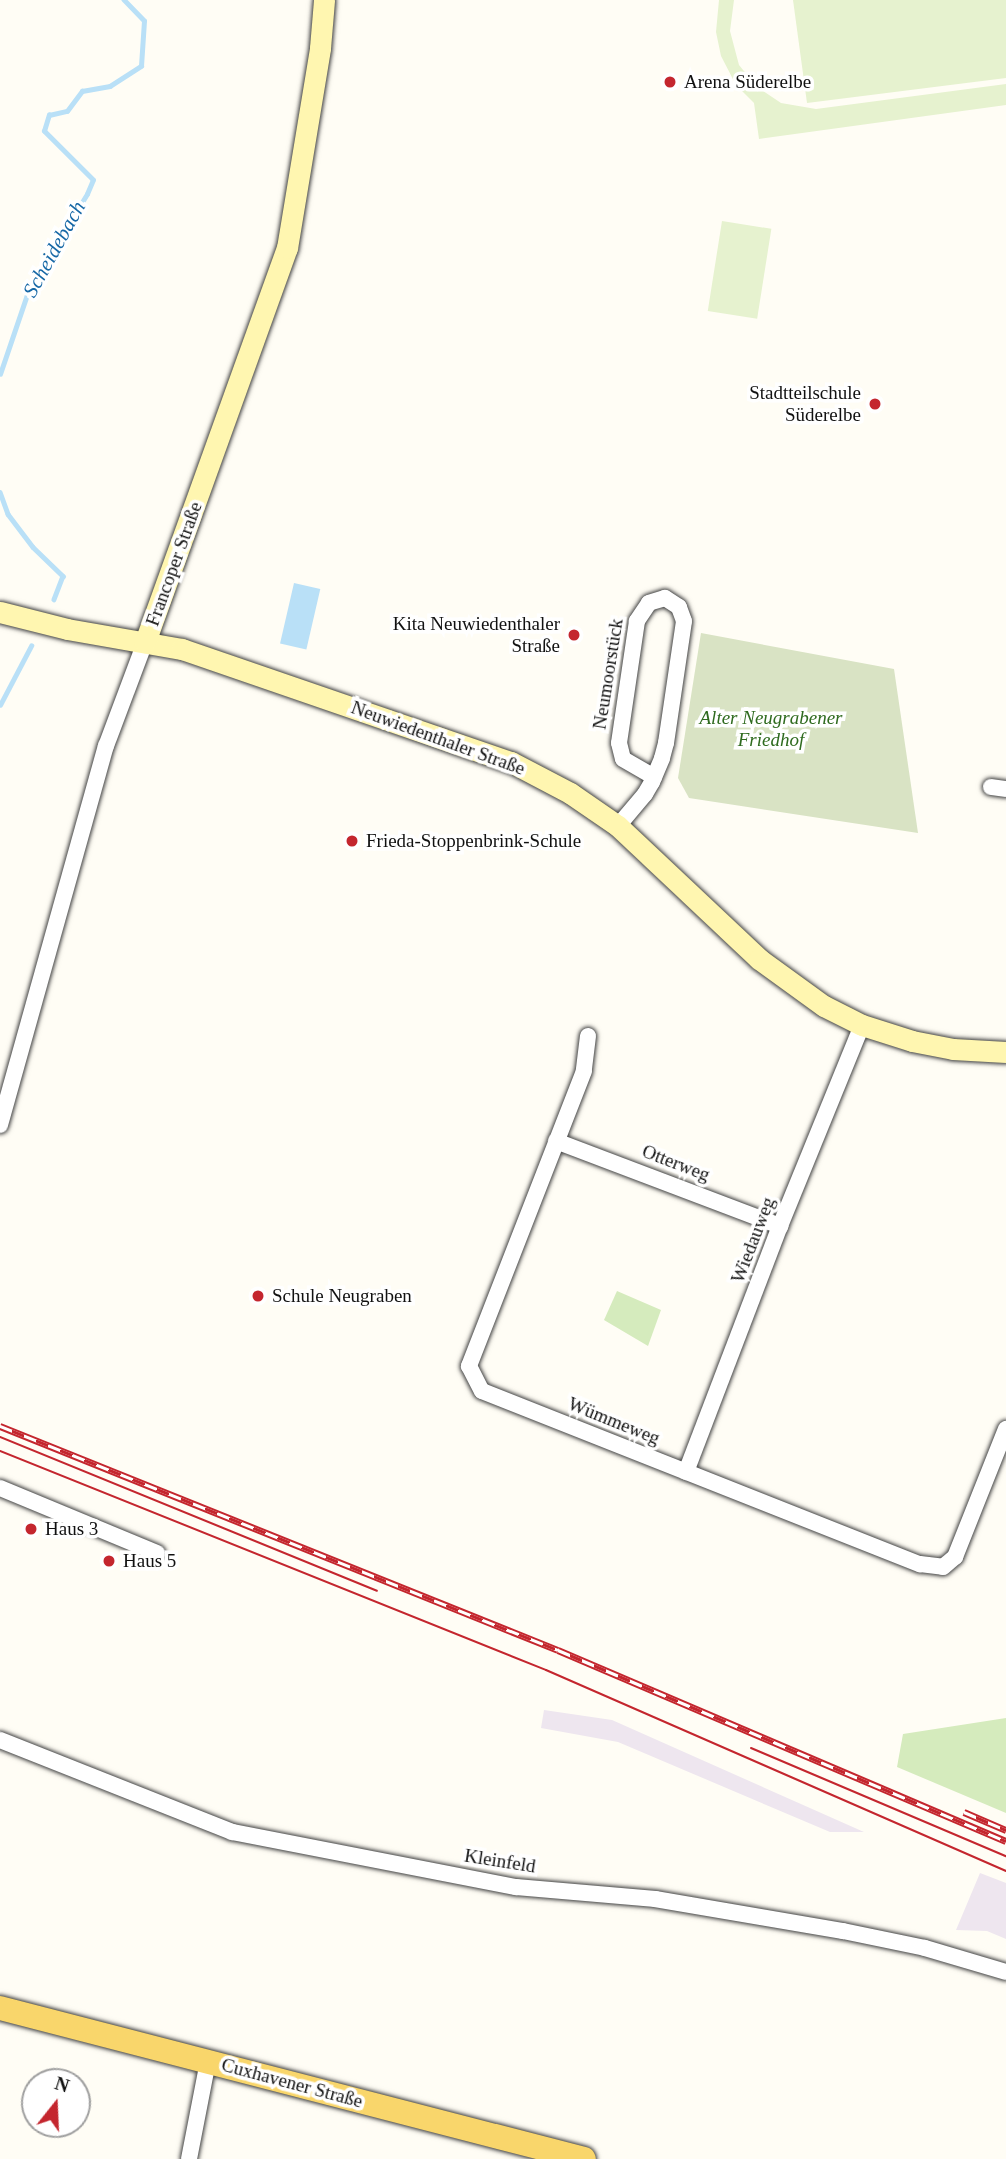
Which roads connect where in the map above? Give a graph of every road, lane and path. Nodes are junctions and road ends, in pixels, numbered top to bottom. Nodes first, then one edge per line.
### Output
1 (324, 0) edge
2 (0, 612) edge
3 (145, 642) junction
4 (654, 776) junction
5 (618, 827) junction
6 (862, 1025) junction
7 (588, 1036) dead end
8 (1006, 1052) edge
9 (0, 1125) edge
10 (556, 1141) junction
11 (780, 1226) junction
12 (1006, 1429) edge
13 (686, 1472) junction
14 (0, 1488) edge
15 (157, 1553) dead end
16 (0, 1740) edge
17 (1006, 1972) edge
18 (0, 2008) edge
19 (208, 2061) junction
20 (189, 2159) edge
21 (584, 2159) edge

1 - 3 street, Francoper Straße
2 - 3 street, Neuwiedenthaler Straße
3 - 5 street, Neuwiedenthaler Straße
3 - 9 street, Francoper Straße
4 - 4 street, Neumoorstück
4 - 5 street, Neumoorstück
5 - 6 street, Neuwiedenthaler Straße
6 - 8 street, Neuwiedenthaler Straße
6 - 11 street, Wiedauweg
7 - 10 street, Wümmeweg
10 - 11 street, Otterweg
10 - 13 street, Wümmeweg
11 - 13 street, Wiedauweg
12 - 13 street, Wümmeweg
14 - 15 street
16 - 17 street, Kleinfeld
18 - 19 main road, Cuxhavener Straße
19 - 20 street
19 - 21 main road, Cuxhavener Straße

